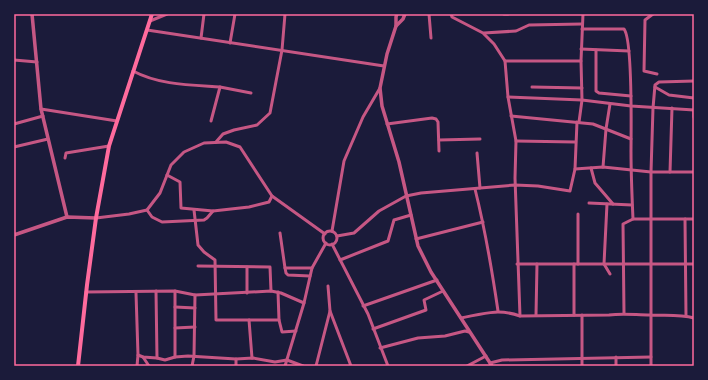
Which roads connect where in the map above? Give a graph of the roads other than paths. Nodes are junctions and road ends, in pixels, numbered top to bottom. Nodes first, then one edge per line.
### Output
1 (32, 14) edge
2 (152, 14) edge
3 (167, 14) edge
4 (204, 14) edge
5 (235, 14) edge
6 (285, 14) edge
7 (397, 14) edge
8 (405, 14) edge
9 (429, 14) edge
10 (451, 14) edge
11 (504, 14) edge
12 (508, 14) edge
13 (583, 14) edge
14 (653, 14) edge
15 (150, 21) junction
16 (582, 24) junction
17 (396, 26) junction
18 (582, 28) junction
19 (147, 30) junction
20 (483, 33) junction
21 (201, 38) junction
22 (431, 38) dead end
23 (230, 42) junction
24 (581, 49) junction
25 (282, 50) junction
26 (596, 50) junction
27 (629, 51) junction
28 (14, 60) edge
29 (505, 61) junction
30 (580, 61) junction
31 (37, 62) junction
32 (384, 66) junction
33 (134, 71) junction
34 (657, 74) dead end
35 (694, 81) edge
36 (220, 87) junction
37 (532, 87) dead end
38 (655, 87) junction
39 (380, 88) junction
40 (582, 88) junction
41 (251, 93) dead end
42 (631, 96) junction
43 (508, 97) junction
44 (694, 98) edge
45 (582, 100) junction
46 (610, 104) junction
47 (631, 106) junction
48 (653, 108) junction
49 (672, 108) junction
50 (41, 109) junction
51 (694, 110) edge
52 (43, 116) junction
53 (511, 116) junction
54 (694, 117) edge
55 (117, 121) junction
56 (210, 121) dead end
57 (578, 122) junction
58 (14, 124) edge
59 (387, 124) junction
60 (606, 129) junction
61 (48, 138) junction
62 (480, 139) dead end
63 (631, 139) junction
64 (438, 140) junction
65 (516, 141) junction
66 (216, 142) junction
67 (575, 142) junction
68 (109, 146) junction
69 (14, 148) edge
70 (439, 151) dead end
71 (477, 153) dead end
72 (65, 158) dead end
73 (603, 167) junction
74 (574, 168) junction
75 (592, 168) junction
76 (632, 171) junction
77 (651, 172) junction
78 (670, 172) junction
79 (694, 172) edge
80 (167, 175) junction
81 (515, 185) junction
82 (475, 188) junction
83 (480, 188) junction
84 (272, 196) junction
85 (406, 196) junction
86 (589, 203) dead end
87 (607, 204) junction
88 (613, 204) junction
89 (632, 205) junction
90 (147, 210) junction
91 (194, 210) junction
92 (213, 212) junction
93 (578, 214) dead end
94 (411, 215) junction
95 (67, 217) junction
96 (96, 218) junction
97 (633, 219) junction
98 (651, 219) junction
99 (685, 219) junction
100 (694, 219) edge
101 (195, 220) junction
102 (483, 222) junction
103 (332, 231) junction
104 (280, 233) dead end
105 (14, 234) edge
106 (325, 234) junction
107 (337, 236) junction
108 (416, 239) junction
109 (326, 243) junction
110 (332, 244) junction
111 (340, 260) junction
112 (651, 263) junction
113 (518, 264) junction
114 (537, 264) junction
115 (576, 264) junction
116 (604, 264) junction
117 (623, 264) junction
118 (684, 264) junction
119 (694, 264) edge
120 (198, 266) dead end
121 (216, 266) junction
122 (247, 267) junction
123 (285, 268) junction
124 (312, 268) junction
125 (610, 274) dead end
126 (310, 276) junction
127 (437, 280) junction
128 (328, 286) dead end
129 (156, 290) junction
130 (175, 291) junction
131 (271, 291) junction
132 (443, 291) junction
133 (86, 292) junction
134 (136, 292) junction
135 (278, 292) junction
136 (247, 293) junction
137 (195, 294) junction
138 (215, 294) junction
139 (304, 304) junction
140 (363, 306) junction
141 (175, 307) junction
142 (195, 308) junction
143 (498, 311) junction
144 (330, 312) junction
145 (624, 313) junction
146 (574, 314) junction
147 (536, 315) junction
148 (582, 315) junction
149 (520, 316) junction
150 (651, 316) junction
151 (686, 316) junction
152 (461, 318) junction
153 (694, 318) edge
154 (249, 320) junction
155 (279, 320) junction
156 (195, 327) junction
157 (175, 328) junction
158 (373, 329) junction
159 (296, 331) junction
160 (469, 332) junction
161 (380, 348) junction
162 (138, 355) junction
163 (194, 356) junction
164 (486, 356) junction
165 (143, 357) junction
166 (175, 357) junction
167 (616, 357) junction
168 (651, 357) junction
169 (157, 358) junction
170 (252, 358) junction
171 (582, 358) junction
172 (236, 359) junction
173 (287, 360) junction
174 (491, 364) edge
175 (78, 366) edge
176 (137, 366) edge
177 (149, 366) edge
178 (192, 366) edge
179 (236, 366) edge
180 (285, 366) edge
181 (303, 366) edge
182 (316, 366) edge
183 (351, 366) edge
184 (388, 366) edge
185 (467, 366) edge
186 (582, 366) edge
187 (616, 366) edge
188 (651, 366) edge

1 - 31 street
2 - 15 main road
3 - 15 street
4 - 21 street
5 - 23 street
6 - 25 street
7 - 17 street
8 - 17 street
9 - 22 street
10 - 20 street
11 - 12 street
13 - 16 street
14 - 34 street
15 - 19 main road
16 - 18 street
16 - 20 street
17 - 32 street
18 - 24 street
18 - 27 street
19 - 21 street
19 - 33 main road
20 - 29 street
21 - 23 street
23 - 25 street
24 - 26 street
24 - 30 street
25 - 32 street
25 - 66 street
26 - 27 street
26 - 42 street
27 - 42 street
28 - 31 street
29 - 30 street
29 - 43 street
30 - 40 street
31 - 50 street
32 - 39 street
33 - 36 street
33 - 55 main road
35 - 38 street
36 - 41 street
36 - 56 street
37 - 40 street
38 - 44 street
38 - 48 street
39 - 59 street
39 - 103 street
40 - 45 street
42 - 47 street
43 - 45 street
43 - 53 street
45 - 46 street
45 - 57 street
46 - 47 street
46 - 60 street
47 - 48 street
47 - 63 street
48 - 49 street
48 - 77 street
49 - 51 street
49 - 78 street
50 - 52 street
50 - 55 street
51 - 54 street
52 - 58 street
52 - 61 street
53 - 57 street
53 - 65 street
55 - 68 main road
57 - 60 street
57 - 67 street
59 - 64 street
59 - 85 street
60 - 63 street
60 - 73 street
61 - 69 street
61 - 95 street
62 - 64 street
63 - 76 street
64 - 70 street
65 - 67 street
65 - 81 street
66 - 80 street
66 - 84 street
67 - 74 street
68 - 72 street
68 - 96 main road
71 - 83 street
73 - 75 street
73 - 76 street
74 - 75 street
74 - 81 street
75 - 88 street
76 - 77 street
76 - 89 street
77 - 78 street
77 - 98 street
78 - 79 street
80 - 90 street
80 - 91 street
81 - 83 street
81 - 113 street
82 - 83 street
82 - 85 street
82 - 102 street
84 - 92 street
84 - 106 street
85 - 94 street
85 - 107 street
86 - 87 street
87 - 88 street
87 - 116 street
88 - 89 street
89 - 97 street
90 - 96 street
90 - 101 street
91 - 92 street
91 - 101 street
92 - 101 street
93 - 115 street
94 - 108 street
94 - 111 street
95 - 96 street
95 - 105 street
96 - 133 main road
97 - 98 street
97 - 117 street
98 - 99 street
98 - 112 street
99 - 100 street
99 - 118 street
101 - 121 street
102 - 108 street
102 - 143 street
103 - 106 street
103 - 107 street
104 - 123 street
106 - 109 street
107 - 110 street
108 - 127 street
109 - 110 street
109 - 124 street
110 - 111 street
111 - 140 street
112 - 117 street
112 - 118 street
112 - 150 street
113 - 114 street
113 - 149 street
114 - 115 street
114 - 147 street
115 - 116 street
115 - 146 street
116 - 117 street
116 - 125 street
117 - 145 street
118 - 119 street
118 - 151 street
120 - 121 street
121 - 122 street
121 - 138 street
122 - 131 street
122 - 136 street
123 - 124 street
123 - 126 street
124 - 126 street
126 - 139 street
127 - 132 street
127 - 140 street
128 - 144 street
129 - 130 street
129 - 134 street
129 - 169 street
130 - 137 street
130 - 141 street
131 - 135 street
131 - 136 street
132 - 152 street
132 - 158 street
133 - 134 street
133 - 175 main road
134 - 162 street
135 - 139 street
135 - 155 street
136 - 138 street
137 - 138 street
137 - 142 street
138 - 154 street
139 - 159 street
140 - 158 street
141 - 142 street
141 - 157 street
142 - 156 street
143 - 149 street
143 - 152 street
144 - 182 street
144 - 183 street
145 - 148 street
145 - 150 street
146 - 147 street
146 - 148 street
147 - 149 street
148 - 171 street
150 - 151 street
150 - 168 street
151 - 153 street
152 - 160 street
154 - 155 street
154 - 170 street
155 - 159 street
156 - 157 street
156 - 163 street
157 - 166 street
158 - 161 street
159 - 173 street
160 - 161 street
160 - 164 street
161 - 184 street
162 - 165 street
162 - 176 street
163 - 166 street
163 - 172 street
163 - 178 street
164 - 174 street
164 - 185 street
165 - 169 street
165 - 177 street
166 - 169 street
167 - 168 street
167 - 171 street
167 - 187 street
168 - 188 street
170 - 172 street
170 - 173 street
171 - 174 street
171 - 186 street
172 - 179 street
173 - 180 street
173 - 181 street

